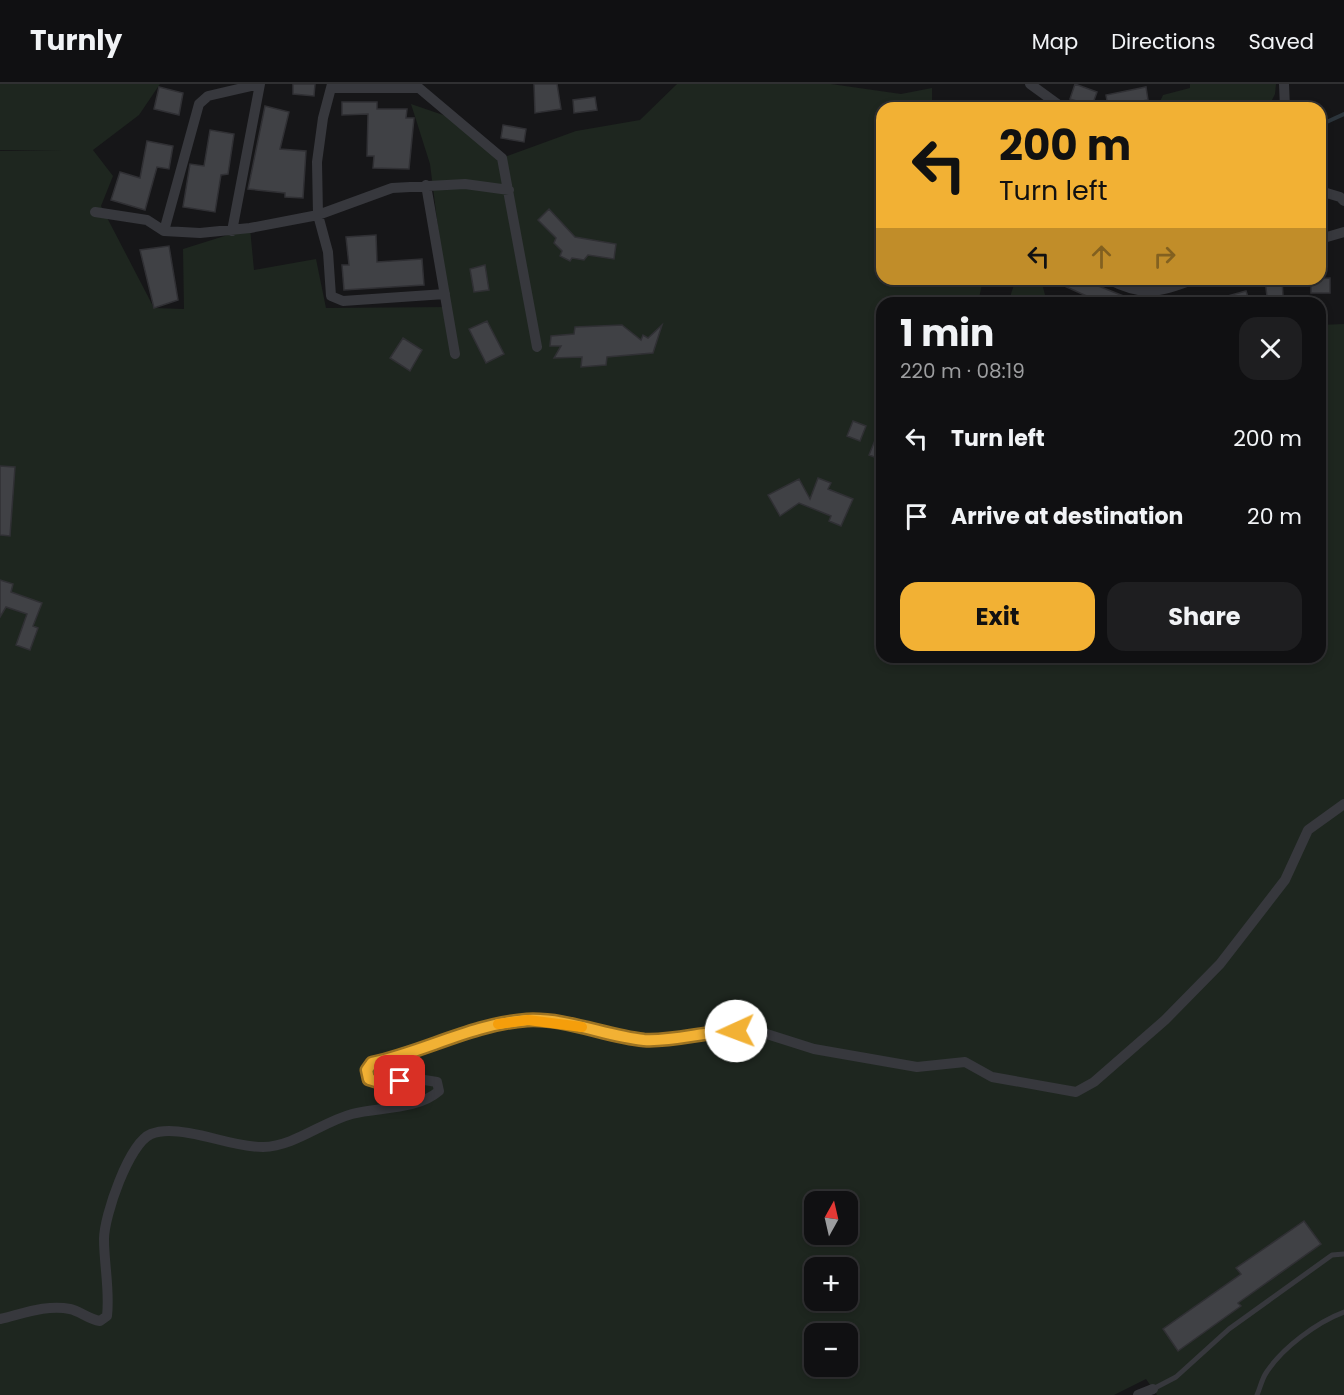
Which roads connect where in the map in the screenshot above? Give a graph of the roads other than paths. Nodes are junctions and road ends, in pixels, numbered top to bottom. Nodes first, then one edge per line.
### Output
1 (260, 84) edge
2 (1030, 84) edge
3 (1284, 84) edge
4 (332, 86) edge
5 (419, 86) edge
6 (1055, 102) edge
7 (1285, 102) edge
8 (426, 185) junction
9 (509, 190) junction
10 (1326, 193) edge
11 (1344, 201) edge
12 (95, 212) dead end
13 (318, 215) junction
14 (164, 231) junction
15 (232, 231) junction
16 (1344, 232) edge
17 (1326, 237) edge
18 (1120, 285) edge
19 (1174, 285) edge
20 (446, 294) junction
21 (537, 346) dead end
22 (455, 354) dead end
23 (1344, 804) edge
24 (1344, 1254) edge
25 (1344, 1312) edge
26 (0, 1319) edge
27 (1153, 1389) joint
28 (1138, 1395) edge
29 (1257, 1395) edge

1 - 14 street
1 - 15 street
2 - 6 street
3 - 7 street
4 - 5 street
4 - 13 street
5 - 9 street
8 - 9 street
8 - 13 street
8 - 20 street
9 - 21 street
10 - 11 street
12 - 14 street
13 - 15 street
13 - 20 street
14 - 15 street
16 - 17 street
18 - 19 street
20 - 22 street
23 - 26 street
24 - 27 lane
25 - 29 lane
27 - 28 street

